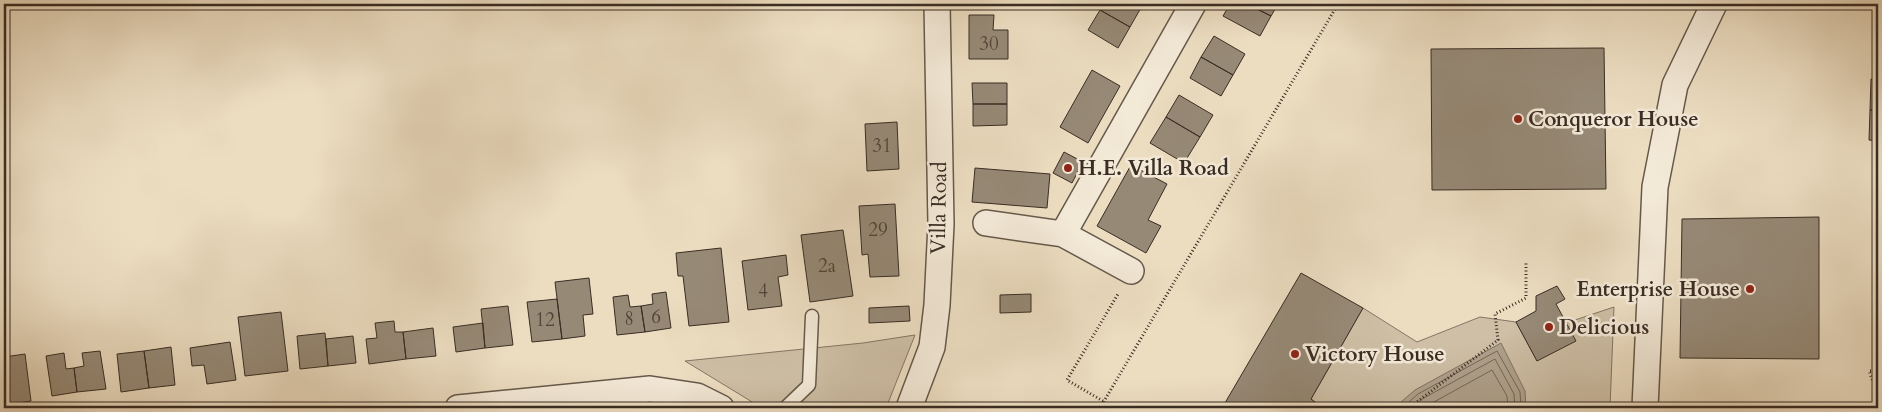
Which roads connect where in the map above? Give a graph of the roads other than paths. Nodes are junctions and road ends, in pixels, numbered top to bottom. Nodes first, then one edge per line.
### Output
1 (938, 4) edge
2 (1193, 4) edge
3 (1714, 4) edge
4 (986, 223) dead end
5 (1063, 234) junction
6 (1131, 271) road end
7 (812, 316) dead end
8 (458, 408) edge
9 (721, 408) edge
10 (785, 408) edge
11 (909, 408) edge
12 (1645, 408) edge

1 - 11 street, Villa Road
2 - 5 street
3 - 12 street
4 - 5 street
5 - 6 street
7 - 10 lane
8 - 9 street

